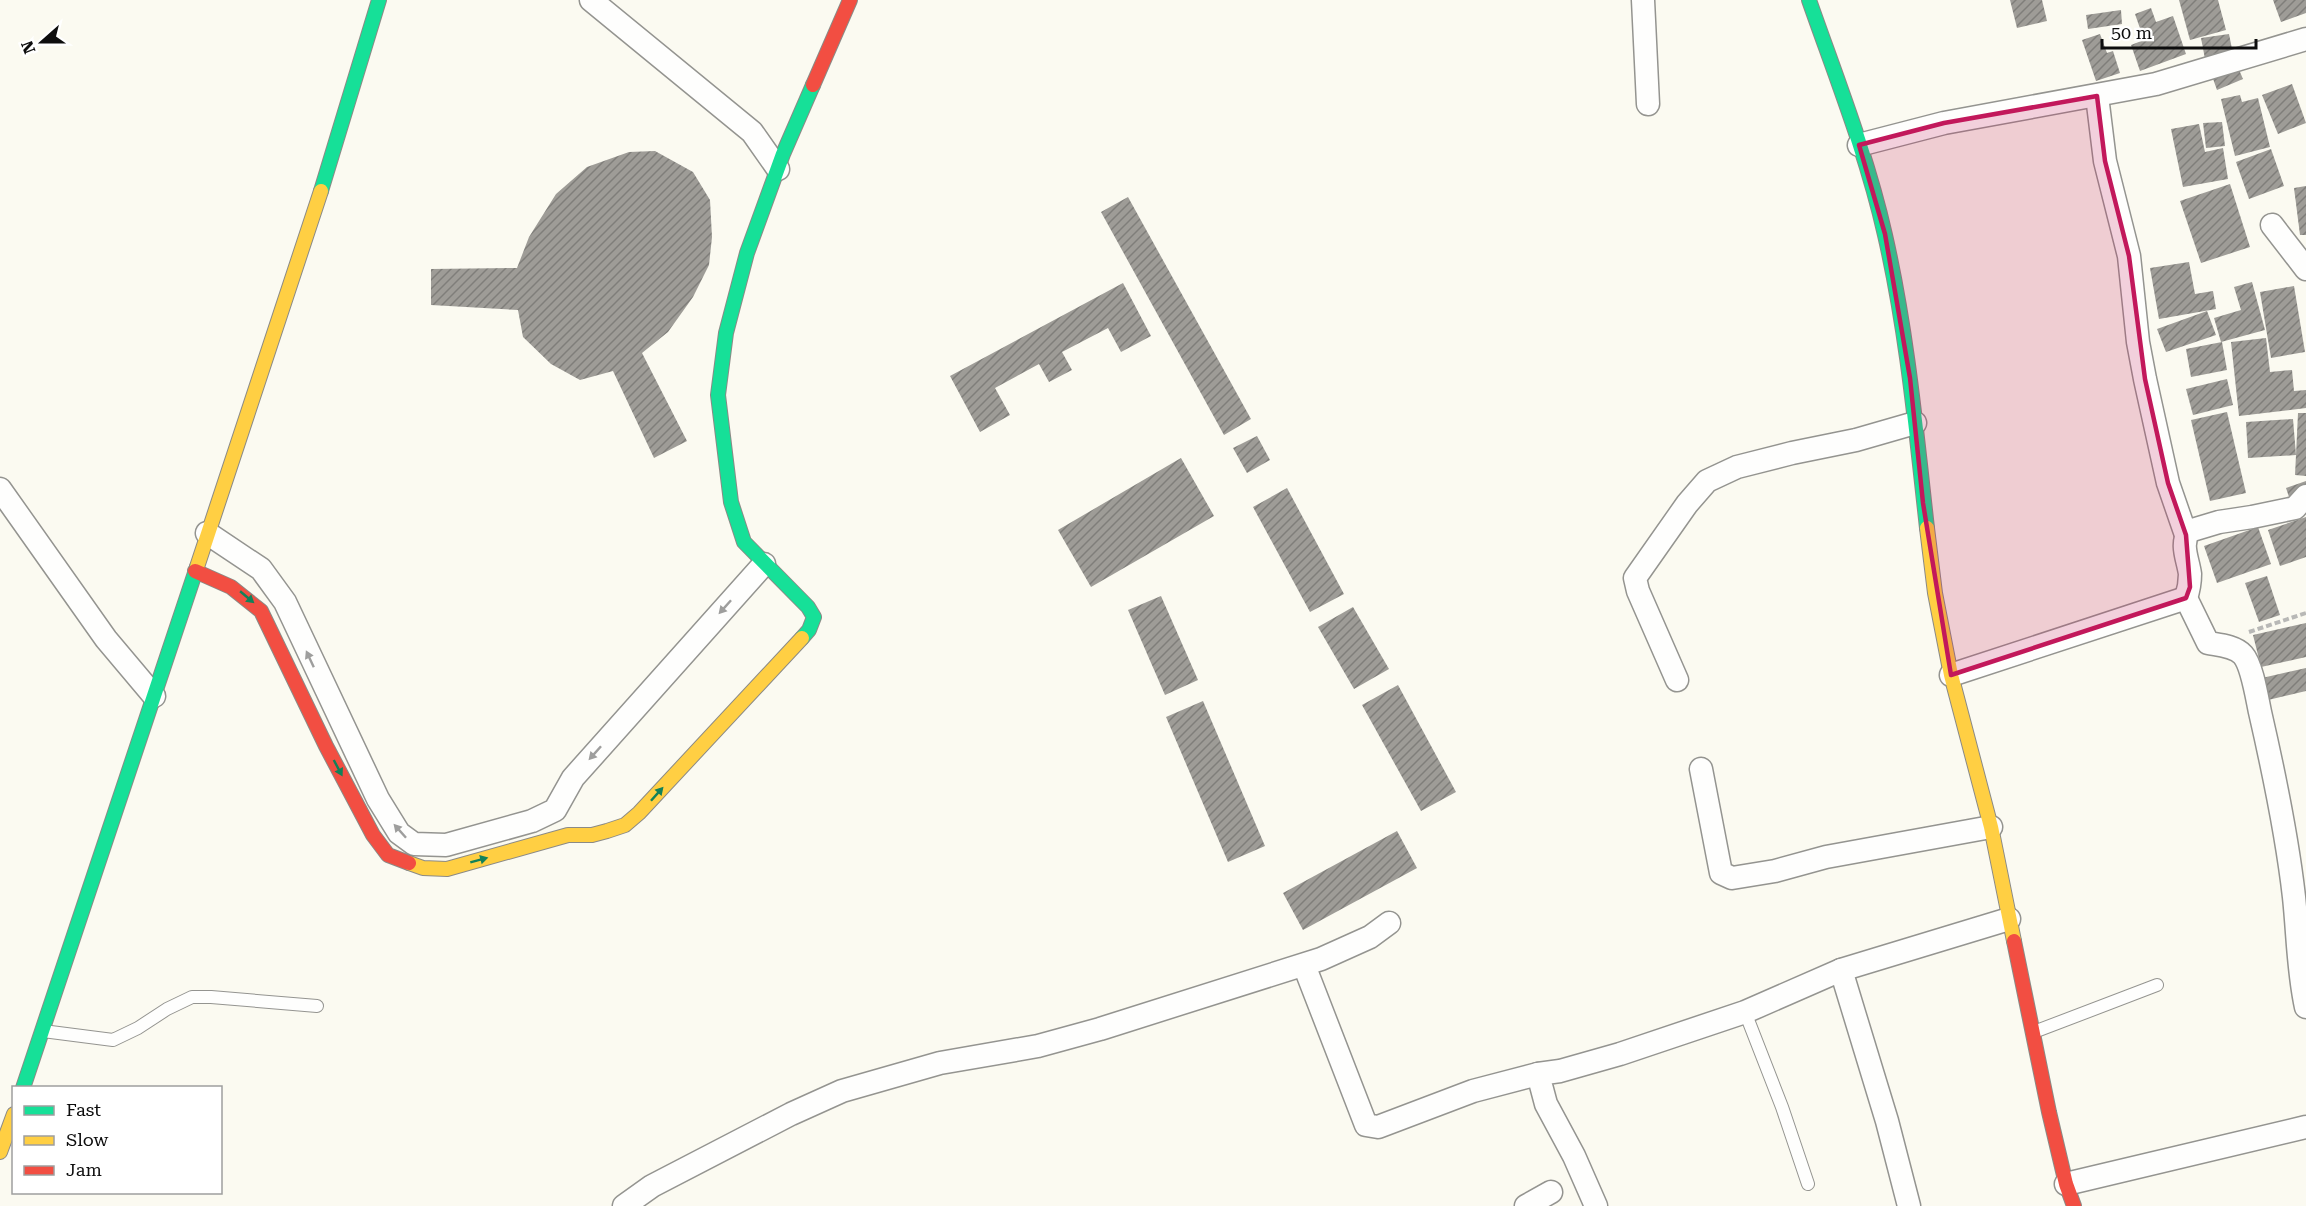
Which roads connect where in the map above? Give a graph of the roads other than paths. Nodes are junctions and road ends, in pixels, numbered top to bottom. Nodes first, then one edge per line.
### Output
1 (379, 0) edge
2 (591, 0) edge
3 (850, 0) edge
4 (1643, 0) edge
5 (1809, 0) edge
6 (2306, 39) edge
7 (2097, 96) junction
8 (1648, 104) dead end
9 (752, 132) junction
10 (792, 132) junction
11 (1859, 145) junction
12 (778, 170) junction
13 (2272, 225) dead end
14 (2306, 268) edge
15 (1915, 423) junction
16 (0, 489) edge
17 (2306, 496) edge
18 (207, 533) junction
19 (2186, 536) junction
20 (764, 564) junction
21 (195, 571) junction
22 (2186, 598) junction
23 (1951, 675) junction
24 (1677, 680) dead end
25 (154, 696) junction
26 (1701, 769) dead end
27 (1991, 827) junction
28 (2009, 919) junction
29 (1389, 924) dead end
30 (1304, 964) junction
31 (1841, 970) junction
32 (2157, 985) dead end
33 (317, 1006) dead end
34 (2306, 1007) edge
35 (1744, 1012) junction
36 (42, 1030) junction
37 (2034, 1032) junction
38 (1538, 1074) junction
39 (24, 1086) edge
40 (12, 1119) edge
41 (2306, 1127) edge
42 (0, 1152) edge
43 (1808, 1184) dead end
44 (2066, 1184) junction
45 (1551, 1192) dead end
46 (624, 1206) edge
47 (1526, 1206) edge
48 (1596, 1206) edge
49 (1909, 1206) edge
50 (2074, 1206) edge

1 - 18 street
2 - 9 street
3 - 10 street
4 - 8 street
5 - 11 street
6 - 7 street
7 - 11 street
7 - 19 street
9 - 10 street
9 - 12 street
10 - 12 street
11 - 15 street
12 - 20 street
13 - 14 street
15 - 23 street
15 - 24 street
16 - 25 street
17 - 19 street
20 -> 18 street
18 - 21 street
19 - 22 street
21 -> 20 street
21 - 25 street
22 - 23 street
22 - 34 street
23 - 27 street
25 - 36 street
26 - 27 street
27 - 28 street
28 - 31 street
28 - 37 street
29 - 30 street
30 - 38 street
30 - 46 street
31 - 35 street
31 - 49 street
32 - 37 lane
33 - 36 lane
35 - 38 street
35 - 43 lane
36 - 39 street
37 - 44 street
38 - 48 street
40 - 42 street
41 - 44 street
44 - 50 street
45 - 47 street

